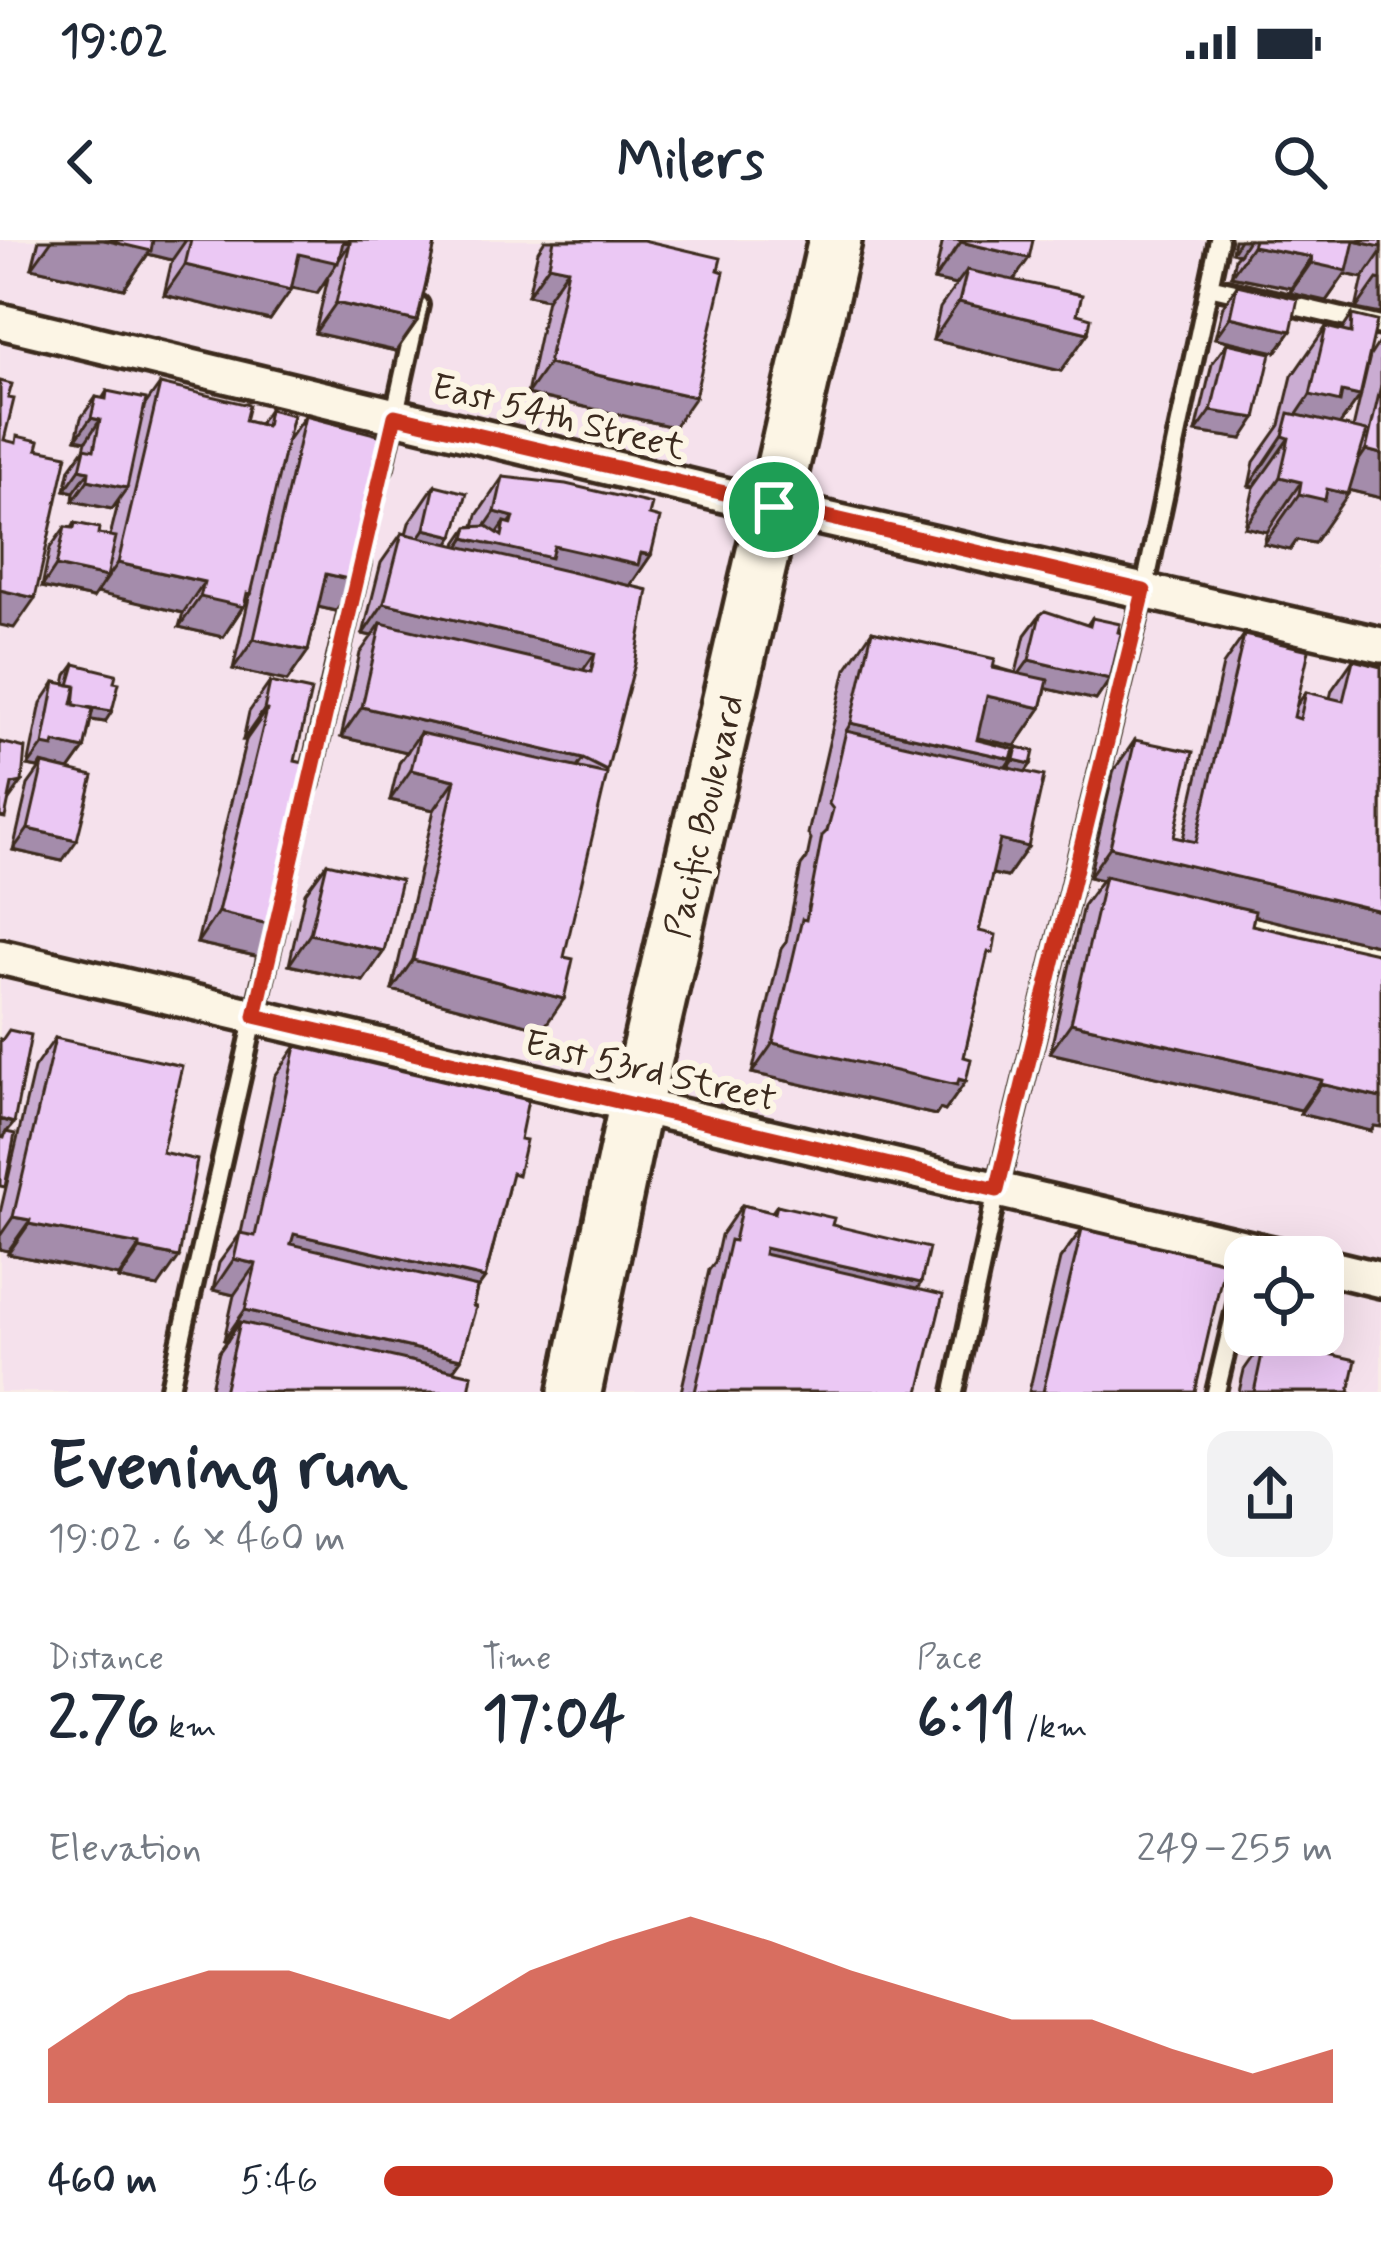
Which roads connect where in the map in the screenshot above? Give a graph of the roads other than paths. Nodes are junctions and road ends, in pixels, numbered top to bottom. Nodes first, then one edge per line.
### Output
1 (835, 240) edge
2 (1220, 240) edge
3 (424, 284) edge
4 (1209, 286) junction
5 (0, 321) edge
6 (1381, 326) edge
7 (395, 416) junction
8 (379, 482) edge
9 (774, 507) junction
10 (364, 549) edge
11 (1144, 591) junction
12 (1381, 645) edge
13 (306, 794) edge
14 (1073, 886) junction
15 (1095, 890) dead end
16 (281, 905) edge
17 (1227, 918) edge
18 (1381, 951) edge
19 (0, 957) edge
20 (255, 1016) junction
21 (635, 1106) junction
22 (997, 1190) junction
23 (1224, 1252) edge
24 (1344, 1271) edge
25 (1381, 1280) edge
26 (1225, 1356) edge
27 (169, 1392) edge
28 (575, 1392) edge
29 (954, 1392) edge
30 (1216, 1392) edge

1 - 9 main road, Pacific Boulevard
2 - 4 lane
3 - 7 lane
4 - 6 lane
4 - 11 lane
5 - 7 street, East 54th Street
7 - 8 lane
7 - 9 street, East 54th Street
9 - 11 street, East 54th Street
9 - 21 main road, Pacific Boulevard
10 - 13 lane
11 - 12 street, East 54th Street
11 - 14 lane
14 - 15 lane
14 - 22 lane
16 - 20 lane
17 - 18 lane
19 - 20 street, East 53rd Street
20 - 21 street, East 53rd Street
20 - 27 lane
21 - 22 street, East 53rd Street
21 - 28 main road, Pacific Boulevard
22 - 23 street, East 53rd Street
22 - 29 lane
24 - 25 street
26 - 30 lane

